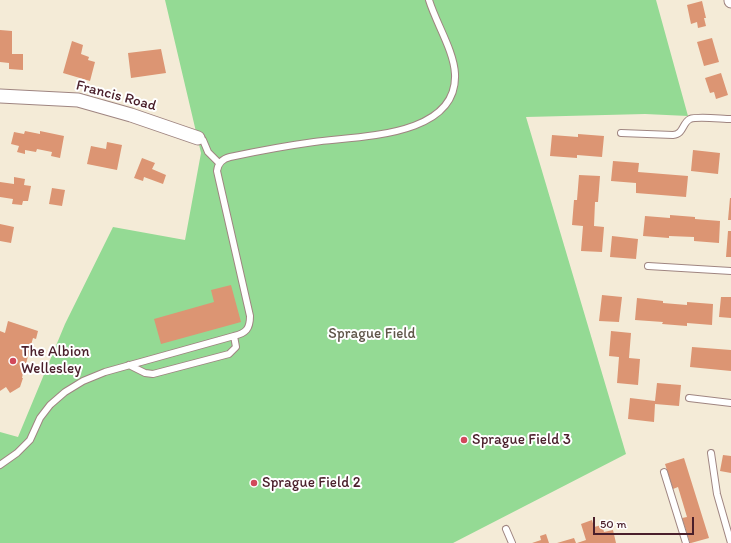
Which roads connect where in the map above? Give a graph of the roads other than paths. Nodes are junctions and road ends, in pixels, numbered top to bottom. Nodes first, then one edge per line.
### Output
1 (429, 0) edge
2 (0, 96) edge
3 (731, 119) edge
4 (621, 134) dead end
5 (198, 138) joint
6 (219, 163) junction
7 (648, 266) dead end
8 (731, 271) edge
9 (234, 336) junction
10 (129, 365) junction
11 (689, 398) dead end
12 (731, 403) edge
13 (711, 453) dead end
14 (0, 465) edge
15 (664, 472) dead end
16 (506, 529) dead end
17 (509, 542) edge
18 (686, 543) edge
19 (731, 543) edge

1 - 6 lane
2 - 5 street, Francis Road
3 - 4 lane
5 - 6 lane
6 - 9 lane
7 - 8 lane
9 - 10 lane
9 - 10 lane
10 - 14 lane
11 - 12 lane
13 - 19 lane
15 - 18 lane
16 - 17 lane

